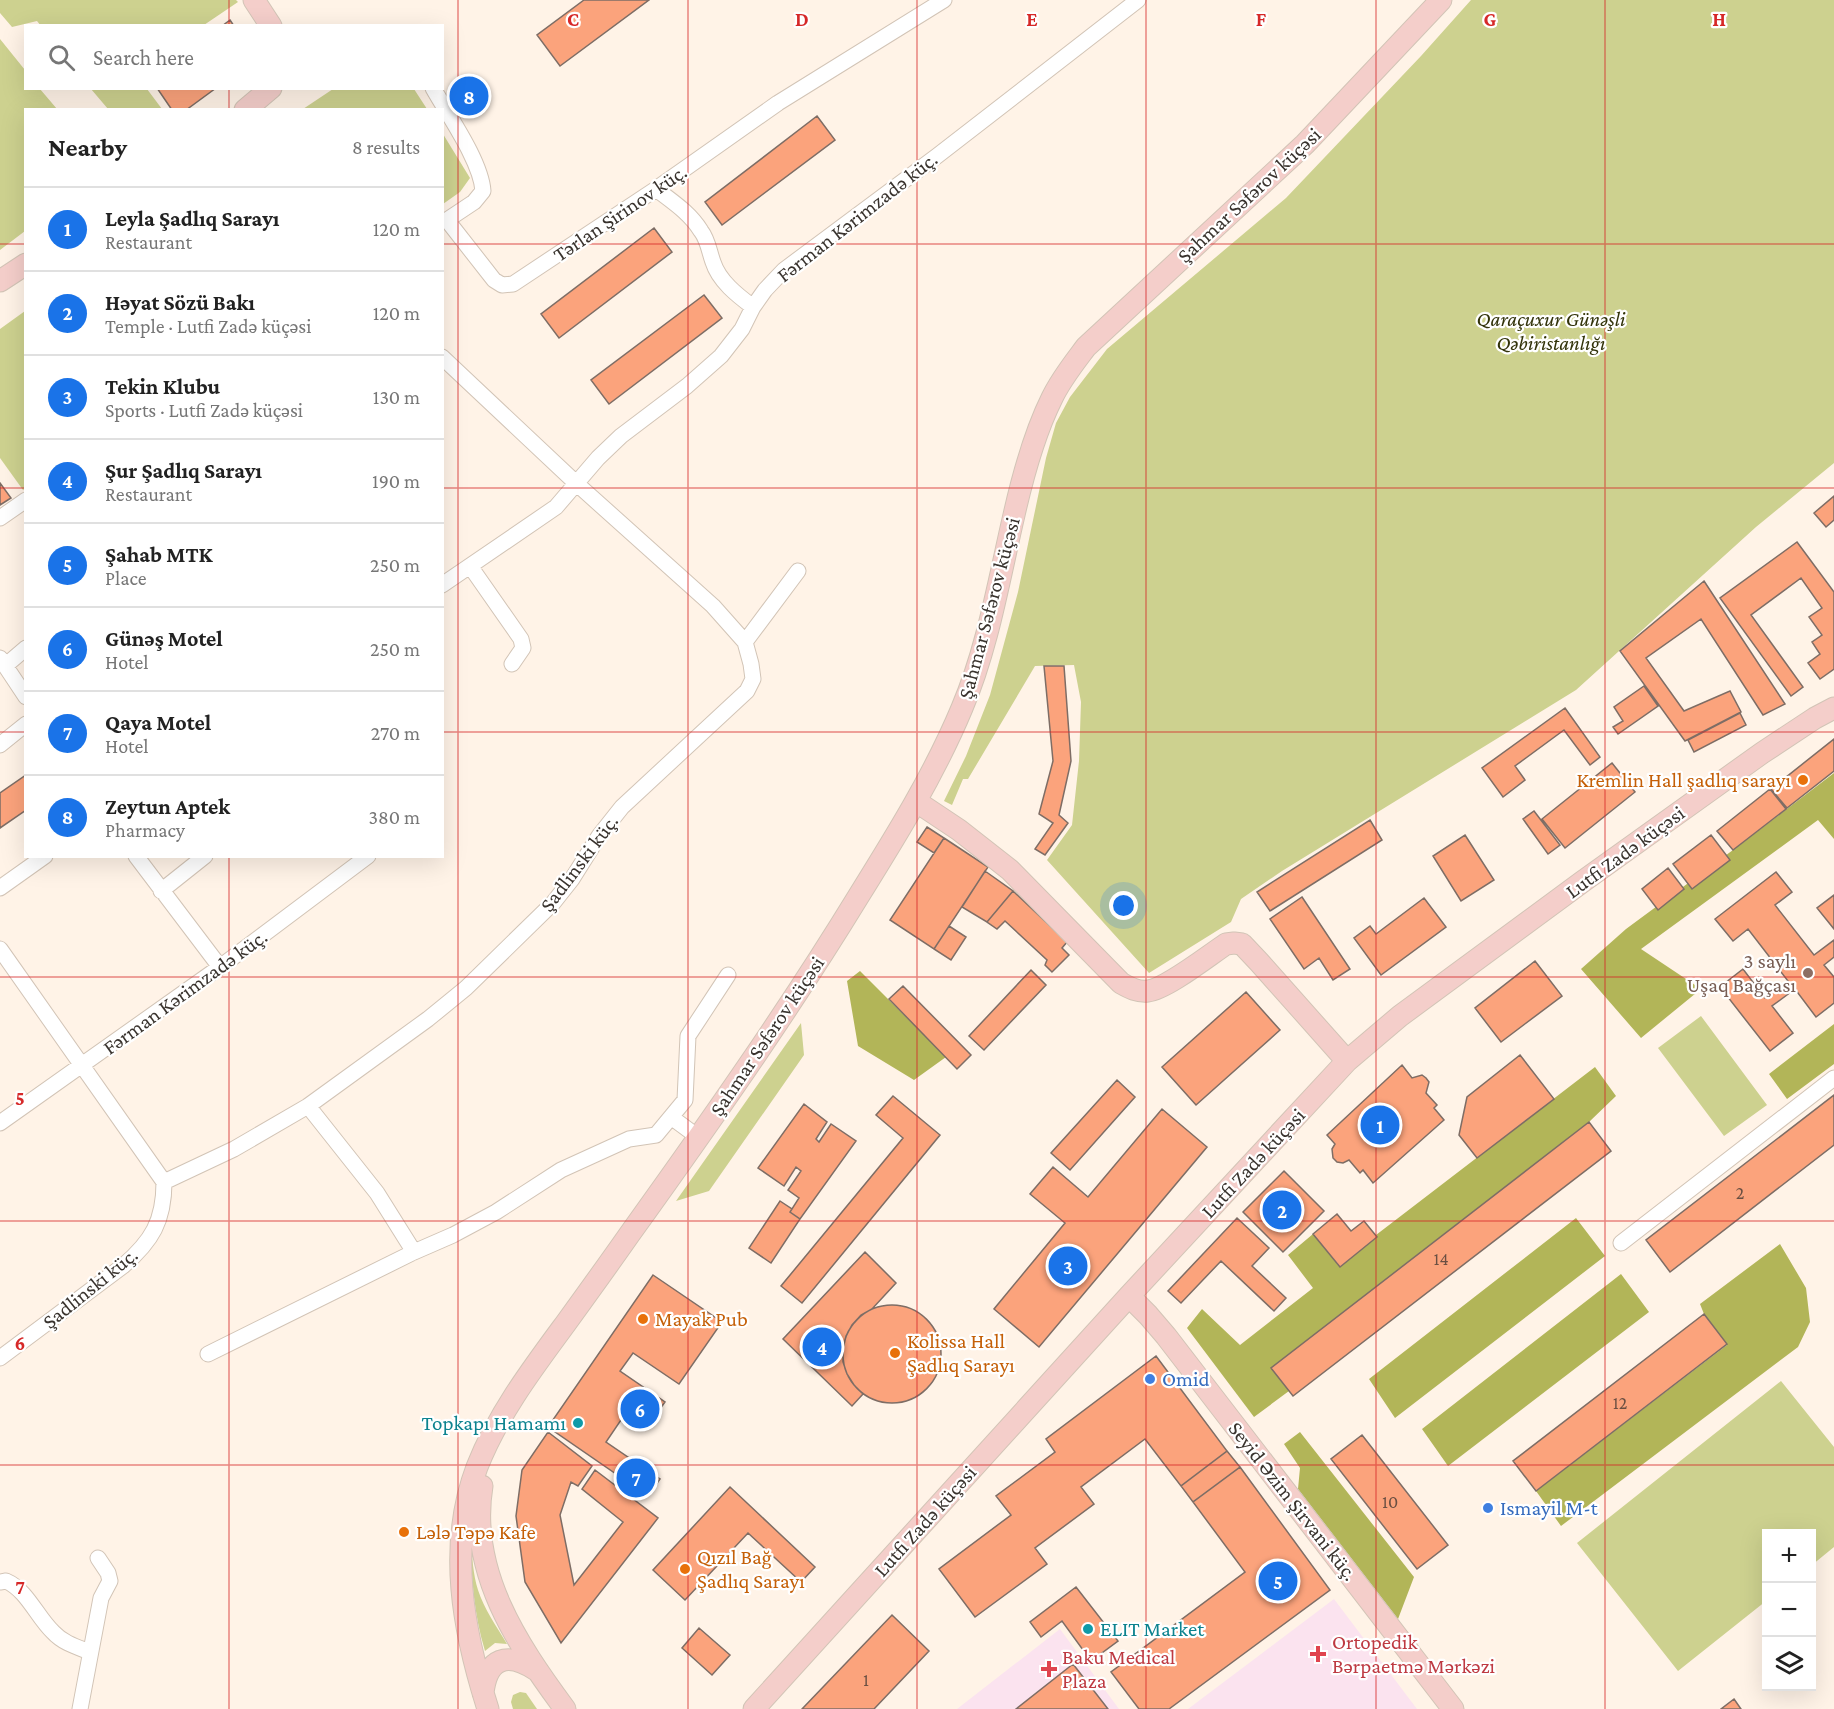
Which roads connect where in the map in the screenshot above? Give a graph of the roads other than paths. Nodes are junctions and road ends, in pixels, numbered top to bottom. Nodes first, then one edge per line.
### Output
1 (254, 0) edge
2 (944, 0) edge
3 (1138, 0) edge
4 (1441, 0) edge
5 (269, 24) edge
6 (269, 90) edge
7 (434, 90) edge
8 (247, 108) edge
9 (656, 189) junction
10 (445, 222) edge
11 (24, 265) edge
12 (0, 281) edge
13 (753, 307) junction
14 (444, 359) edge
15 (577, 484) junction
16 (24, 501) edge
17 (0, 518) edge
18 (470, 566) junction
19 (798, 571) dead end
20 (444, 584) edge
21 (745, 642) junction
22 (24, 649) edge
23 (3, 662) edge
24 (512, 663) dead end
25 (24, 694) edge
26 (1834, 708) edge
27 (24, 726) edge
28 (0, 745) edge
29 (917, 802) junction
30 (42, 858) edge
31 (137, 858) edge
32 (202, 858) edge
33 (365, 858) edge
34 (0, 888) edge
35 (161, 891) junction
36 (0, 949) edge
37 (220, 967) junction
38 (728, 975) dead end
39 (1347, 1061) junction
40 (82, 1066) junction
41 (1834, 1078) edge
42 (308, 1106) junction
43 (671, 1117) junction
44 (0, 1123) edge
45 (698, 1137) junction
46 (164, 1182) junction
47 (1620, 1243) dead end
48 (414, 1252) junction
49 (1130, 1296) junction
50 (207, 1354) dead end
51 (0, 1358) edge
52 (494, 1431) junction
53 (98, 1558) dead end
54 (0, 1582) edge
55 (90, 1652) junction
56 (538, 1672) junction
57 (485, 1701) edge
58 (80, 1709) edge
59 (565, 1709) edge
60 (754, 1709) edge
61 (1453, 1709) edge

1 - 5 main road
2 - 9 street, Tərlan Şirinov küç.
3 - 13 street, Fərman Kərimzadə küç.
4 - 29 main road, Şahmar Səfərov küçəsi
6 - 8 main road
7 - 10 street, Tərlan Şirinov küç.
9 - 10 street, Tərlan Şirinov küç.
9 - 13 street
11 - 12 main road
13 - 15 street, Fərman Kərimzadə küç.
14 - 15 street, Şadlinski küç.
15 - 18 street, Fərman Kərimzadə küç.
15 - 21 street, Şadlinski küç.
16 - 17 street
18 - 20 street, Fərman Kərimzadə küç.
18 - 24 street
19 - 21 street
21 - 42 street, Şadlinski küç.
22 - 23 street
23 - 25 street
26 - 39 main road, Lutfi Zadə küçəsi
27 - 28 street
29 - 39 main road
29 - 45 main road, Şahmar Səfərov küçəsi
30 - 34 street
31 - 35 street
32 - 35 street
33 - 37 street, Fərman Kərimzadə küç.
35 - 37 street
36 - 40 street
37 - 40 street, Fərman Kərimzadə küç.
38 - 43 street
39 - 49 main road, Lutfi Zadə küçəsi
40 - 44 street, Fərman Kərimzadə küç.
40 - 46 street
41 - 47 street
42 - 46 street, Şadlinski küç.
42 - 48 street
43 - 45 street
43 - 48 street
45 - 52 main road, Şahmar Səfərov küçəsi
46 - 51 street, Şadlinski küç.
48 - 50 street
49 - 60 main road, Lutfi Zadə küçəsi
49 - 61 main road, Seyid Əzim Şirvani küç.
52 - 56 main road
52 - 57 main road
53 - 55 street
54 - 55 street
55 - 58 street
56 - 57 main road
56 - 59 main road

